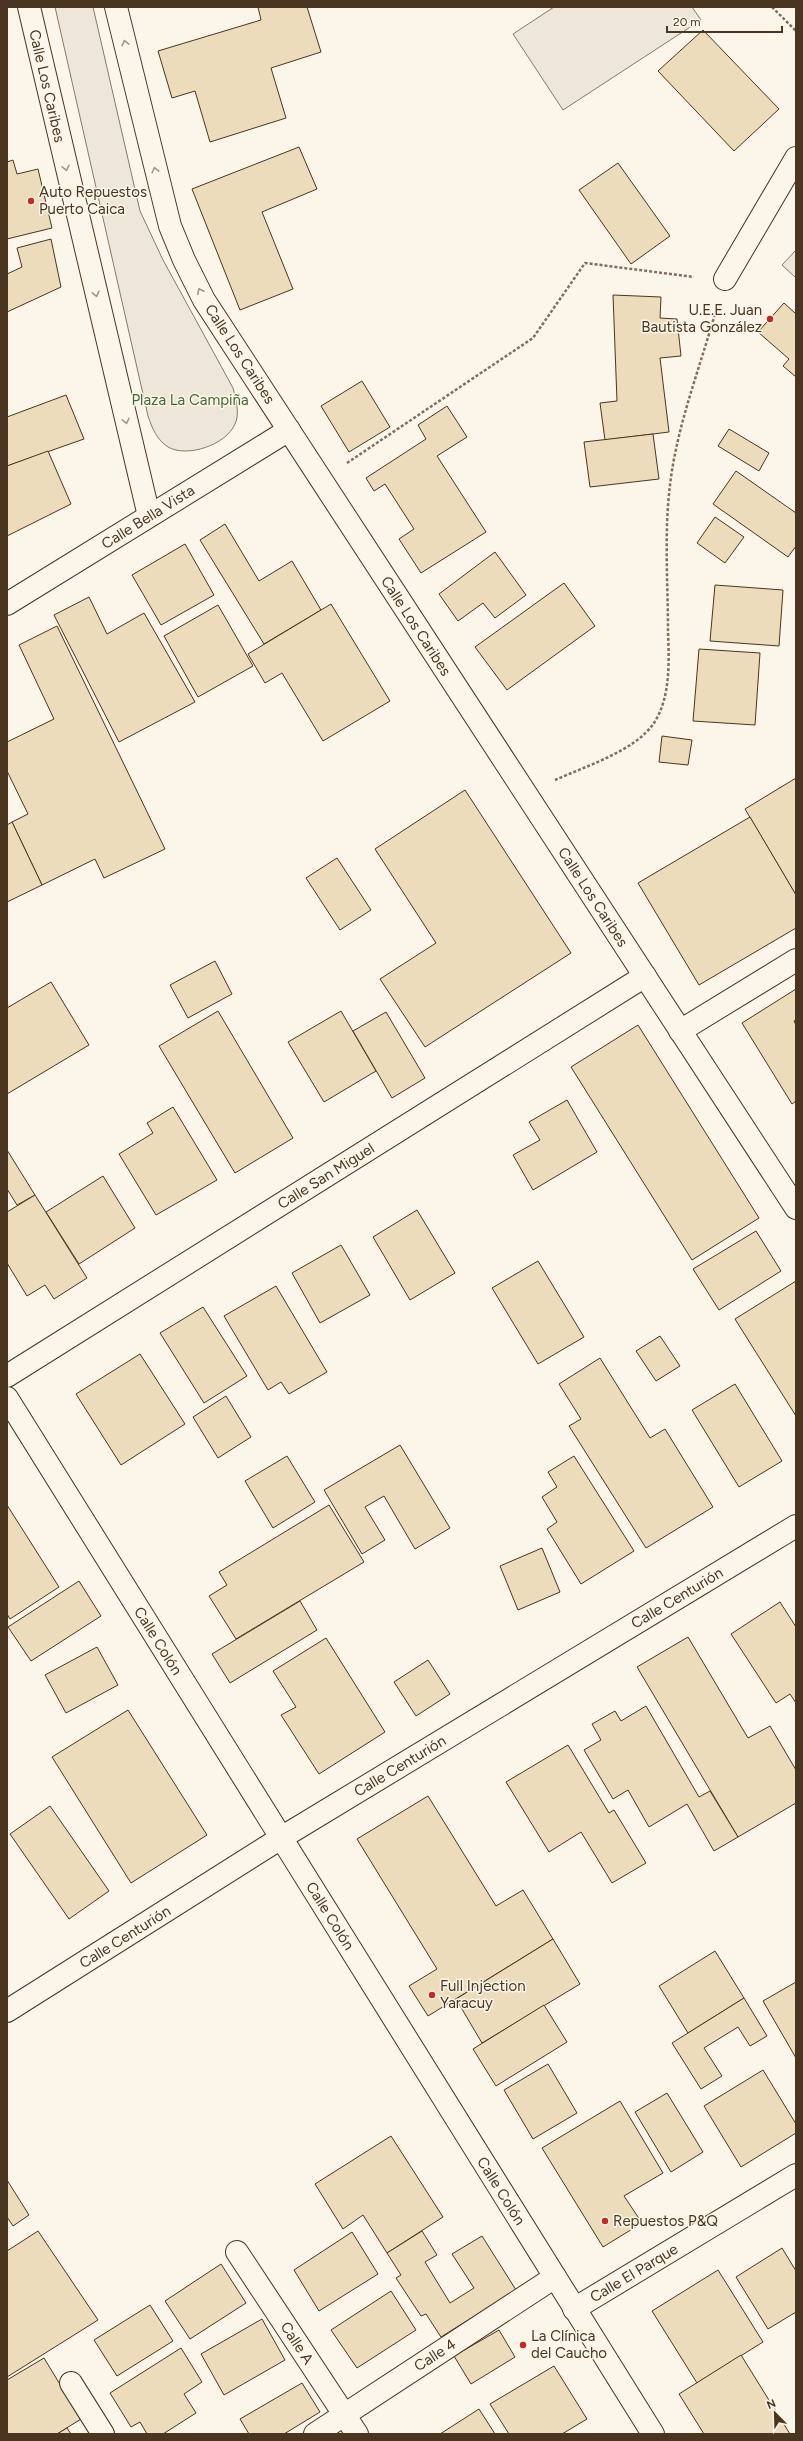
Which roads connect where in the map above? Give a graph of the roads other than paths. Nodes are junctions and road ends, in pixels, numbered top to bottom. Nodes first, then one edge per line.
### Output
1 (28, 7) edge
2 (116, 7) edge
3 (796, 158) edge
4 (725, 279) road end
5 (289, 430) junction
6 (149, 516) junction
7 (7, 604) edge
8 (796, 960) edge
9 (644, 976) junction
10 (680, 1031) junction
11 (796, 1208) edge
12 (7, 1376) edge
13 (7, 1398) edge
14 (796, 1526) edge
15 (281, 1838) junction
16 (7, 2011) edge
17 (796, 2175) edge
18 (237, 2252) dead end
19 (555, 2277) junction
20 (574, 2309) junction
21 (71, 2383) dead end
22 (344, 2415) junction
23 (103, 2434) edge
24 (315, 2434) edge
25 (357, 2434) edge
26 (653, 2434) edge

1 -> 6 street, Calle Los Caribes
5 -> 2 street, Calle Los Caribes
3 - 4 street
5 - 6 street, Calle Bella Vista
5 - 9 street, Calle Los Caribes
6 - 7 street, Calle Bella Vista
8 - 10 street
9 - 10 street, Calle Los Caribes
9 - 12 street, Calle San Miguel
10 - 11 street, Calle Los Caribes
13 - 15 street, Calle Colón
14 - 15 street, Calle Centurión
15 - 16 street, Calle Centurión
15 - 19 street, Calle Colón
17 - 20 street, Calle El Parque
18 - 22 street, Calle A
19 - 20 street, Calle Colón
19 - 22 street, Calle 4
20 - 26 street, Calle Colón
21 - 23 street
22 - 24 street, Calle 4
22 - 25 street, Calle A

